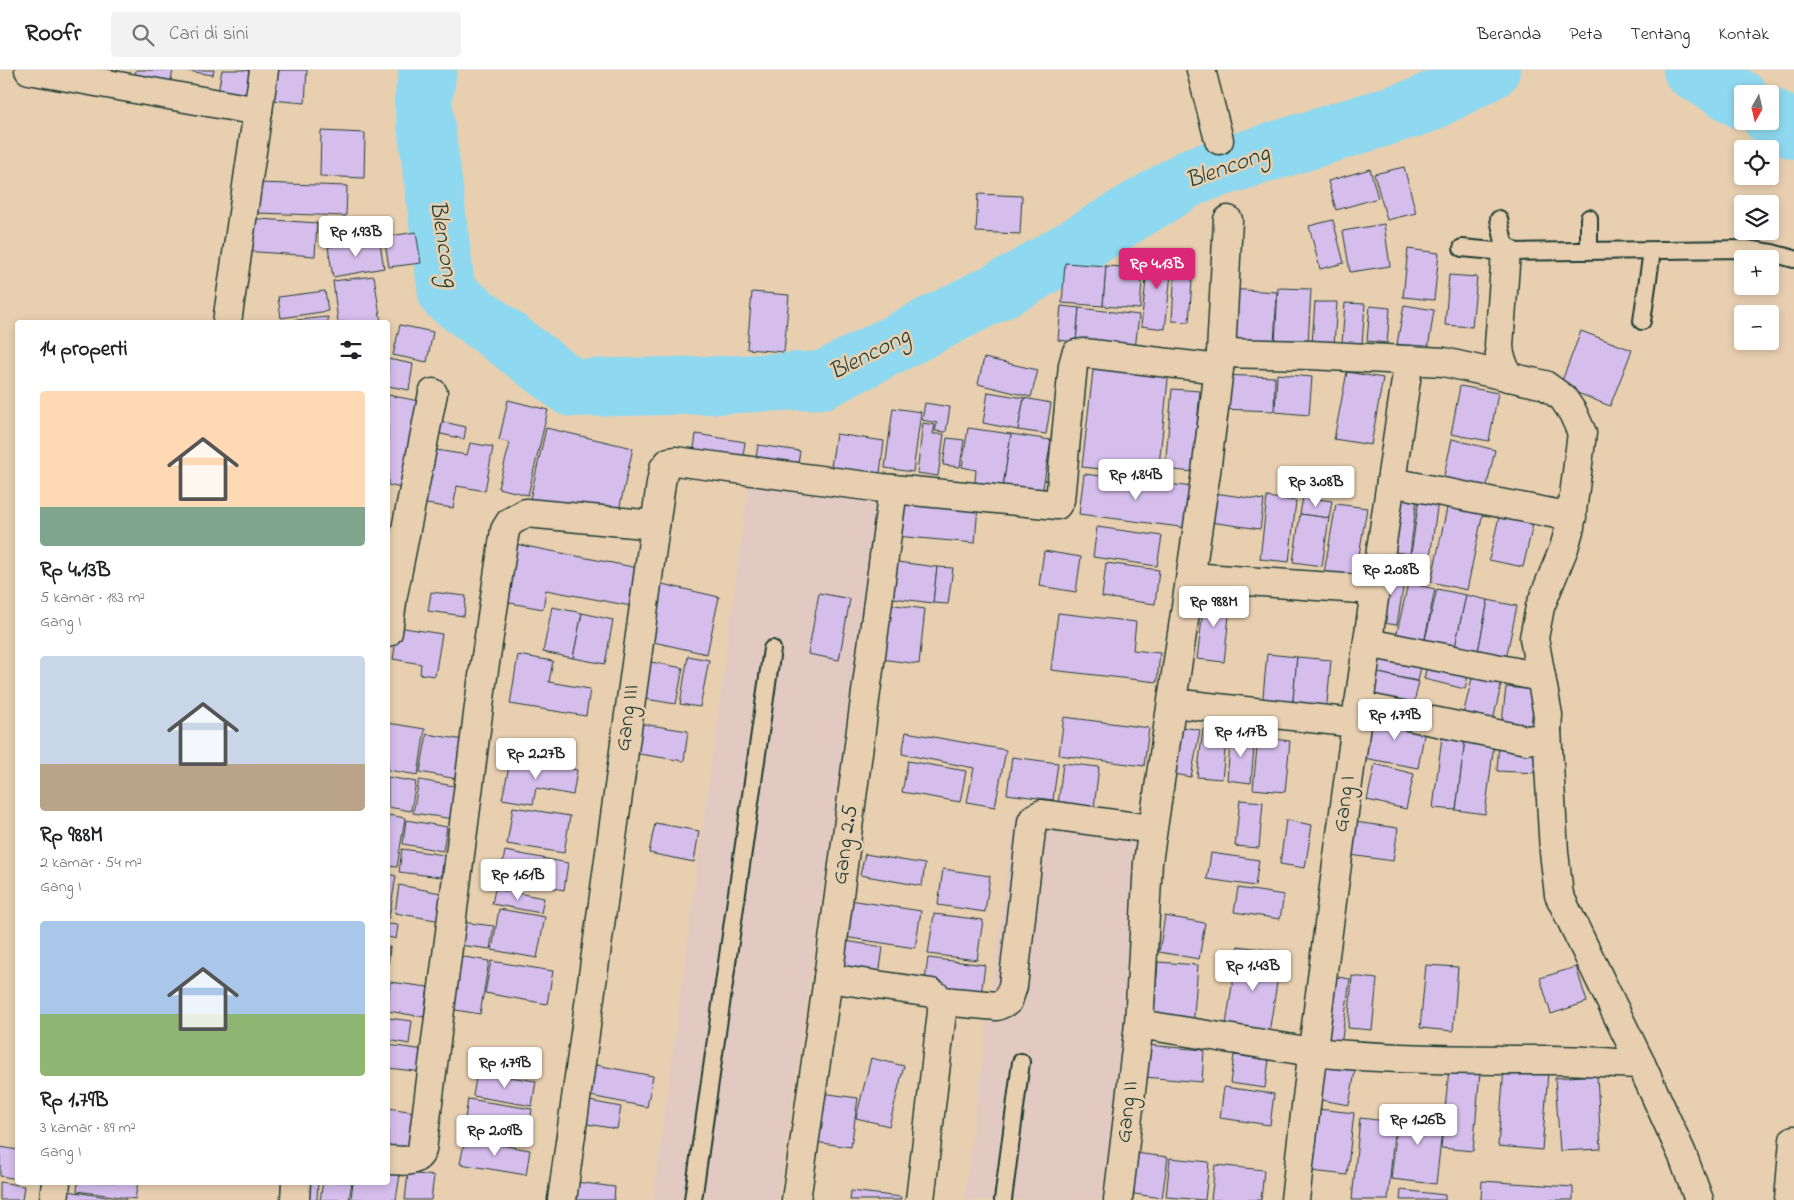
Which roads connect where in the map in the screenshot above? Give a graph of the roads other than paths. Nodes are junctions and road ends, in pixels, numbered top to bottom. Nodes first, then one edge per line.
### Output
1 (29, 70) edge
2 (264, 70) edge
3 (1201, 70) edge
4 (258, 111) junction
5 (1219, 140) dead end
6 (1589, 218) dead end
7 (1228, 220) dead end
8 (1499, 220) dead end
9 (1462, 248) dead end
10 (1590, 250) junction
11 (1652, 251) junction
12 (1506, 252) junction
13 (1794, 260) edge
14 (227, 320) edge
15 (1642, 320) dead end
16 (1409, 360) junction
17 (1220, 361) junction
18 (1508, 377) junction
19 (434, 394) dead end
20 (1391, 482) junction
21 (893, 489) junction
22 (1572, 517) junction
23 (655, 525) junction
24 (1191, 577) junction
25 (1374, 590) junction
26 (390, 617) edge
27 (1368, 643) junction
28 (772, 649) dead end
29 (1541, 676) junction
30 (1172, 703) junction
31 (1357, 714) junction
32 (1547, 730) junction
33 (1152, 829) junction
34 (828, 978) junction
35 (942, 1001) junction
36 (1139, 1024) junction
37 (1312, 1052) junction
38 (1021, 1062) dead end
39 (1641, 1064) junction
40 (1794, 1140) edge
41 (390, 1160) edge
42 (56, 1185) edge
43 (296, 1185) edge
44 (54, 1200) edge
45 (294, 1200) edge
46 (562, 1200) edge
47 (693, 1200) edge
48 (796, 1200) edge
49 (920, 1200) edge
50 (1003, 1200) edge
51 (1118, 1200) edge
52 (1295, 1200) edge
53 (1699, 1200) edge
54 (1789, 1200) edge

1 - 4 street
2 - 4 street
3 - 5 street
4 - 14 street
6 - 10 lane
7 - 17 street, Gang II
8 - 12 lane
9 - 12 lane
10 - 11 lane
10 - 12 lane
11 - 13 lane
11 - 15 lane
12 - 18 street
16 - 17 street
16 - 18 street
16 - 20 street, Gang I
17 - 21 street
17 - 24 street, Gang II
18 - 22 street
19 - 26 street
20 - 22 street
20 - 25 street, Gang I
21 - 23 street, Gang III
21 - 34 street, Gang 2.5
22 - 29 street
23 - 41 street
23 - 46 street, Gang III
24 - 25 street
24 - 30 street, Gang II
25 - 27 street, Gang I
27 - 29 street
27 - 31 street, Gang I
28 - 47 lane
29 - 32 street
30 - 31 street
30 - 33 street, Gang II
31 - 32 street
31 - 37 street, Gang I
32 - 39 street
33 - 35 street
33 - 36 street, Gang II
34 - 35 street
34 - 48 street, Gang 2.5
35 - 49 street
36 - 37 street
36 - 51 street, Gang II
37 - 39 street
37 - 52 street, Gang I
38 - 50 lane
39 - 53 street
40 - 54 street
42 - 44 street
43 - 45 street

